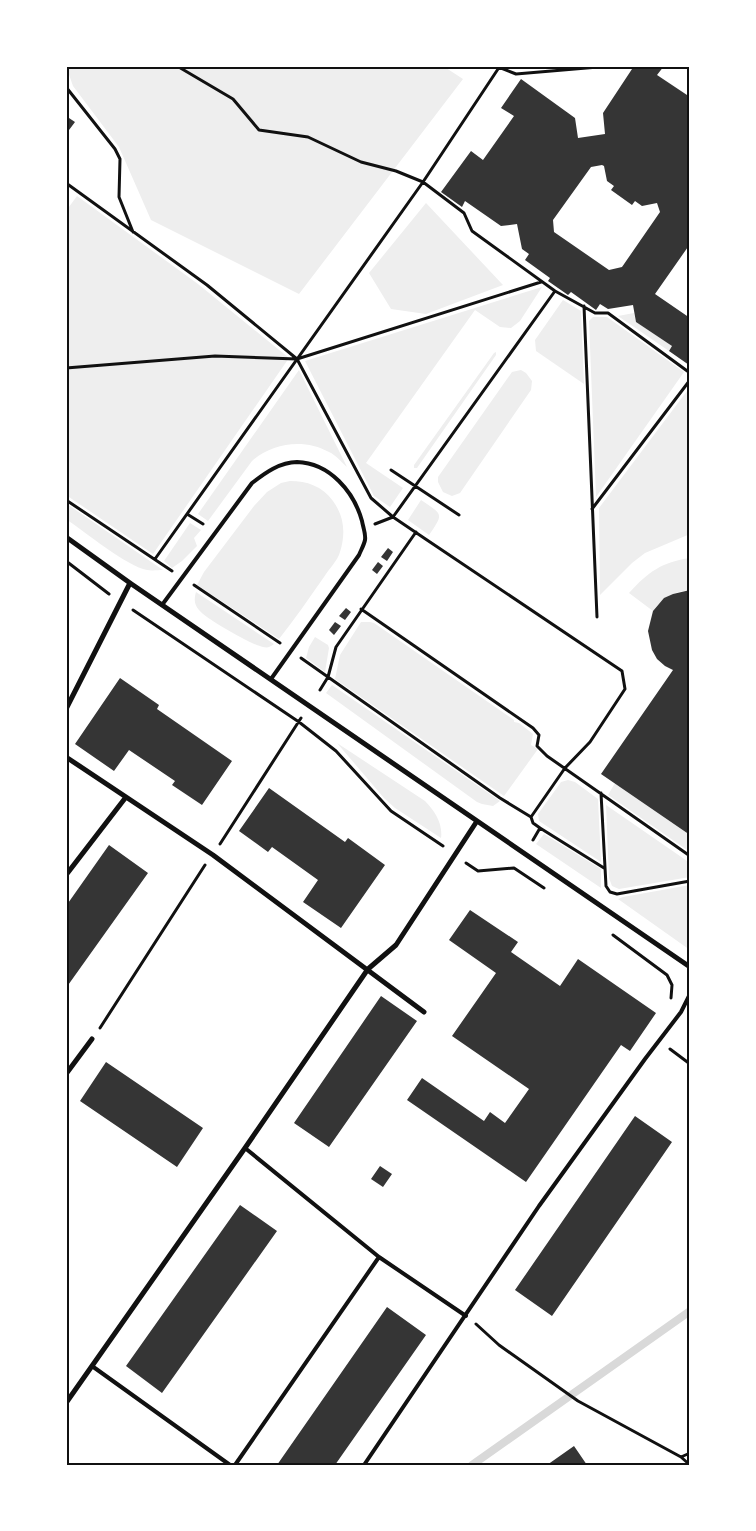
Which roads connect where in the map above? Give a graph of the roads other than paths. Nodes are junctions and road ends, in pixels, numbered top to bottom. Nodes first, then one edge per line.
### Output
1 (66, 537) edge
2 (130, 583) junction
3 (162, 605) junction
4 (271, 679) junction
5 (66, 709) edge
6 (66, 757) edge
7 (126, 797) junction
8 (477, 821) junction
9 (66, 875) edge
10 (690, 967) edge
11 (368, 969) junction
12 (690, 994) edge
13 (424, 1012) dead end
14 (92, 1039) road end
15 (66, 1074) edge
16 (245, 1148) junction
17 (379, 1257) junction
18 (466, 1316) junction
19 (92, 1366) junction
20 (66, 1403) edge
21 (230, 1465) edge
22 (235, 1465) edge
23 (364, 1465) edge

1 - 2 street
2 - 3 street
2 - 5 street
3 - 4 street
3 - 4 lane
4 - 8 street
6 - 7 street
7 - 9 street
7 - 11 street
8 - 10 street
8 - 11 street
11 - 13 street
11 - 16 street
12 - 18 lane
14 - 15 street
16 - 17 lane
16 - 19 street
17 - 18 lane
17 - 22 lane
18 - 23 lane
19 - 20 street
19 - 21 lane

